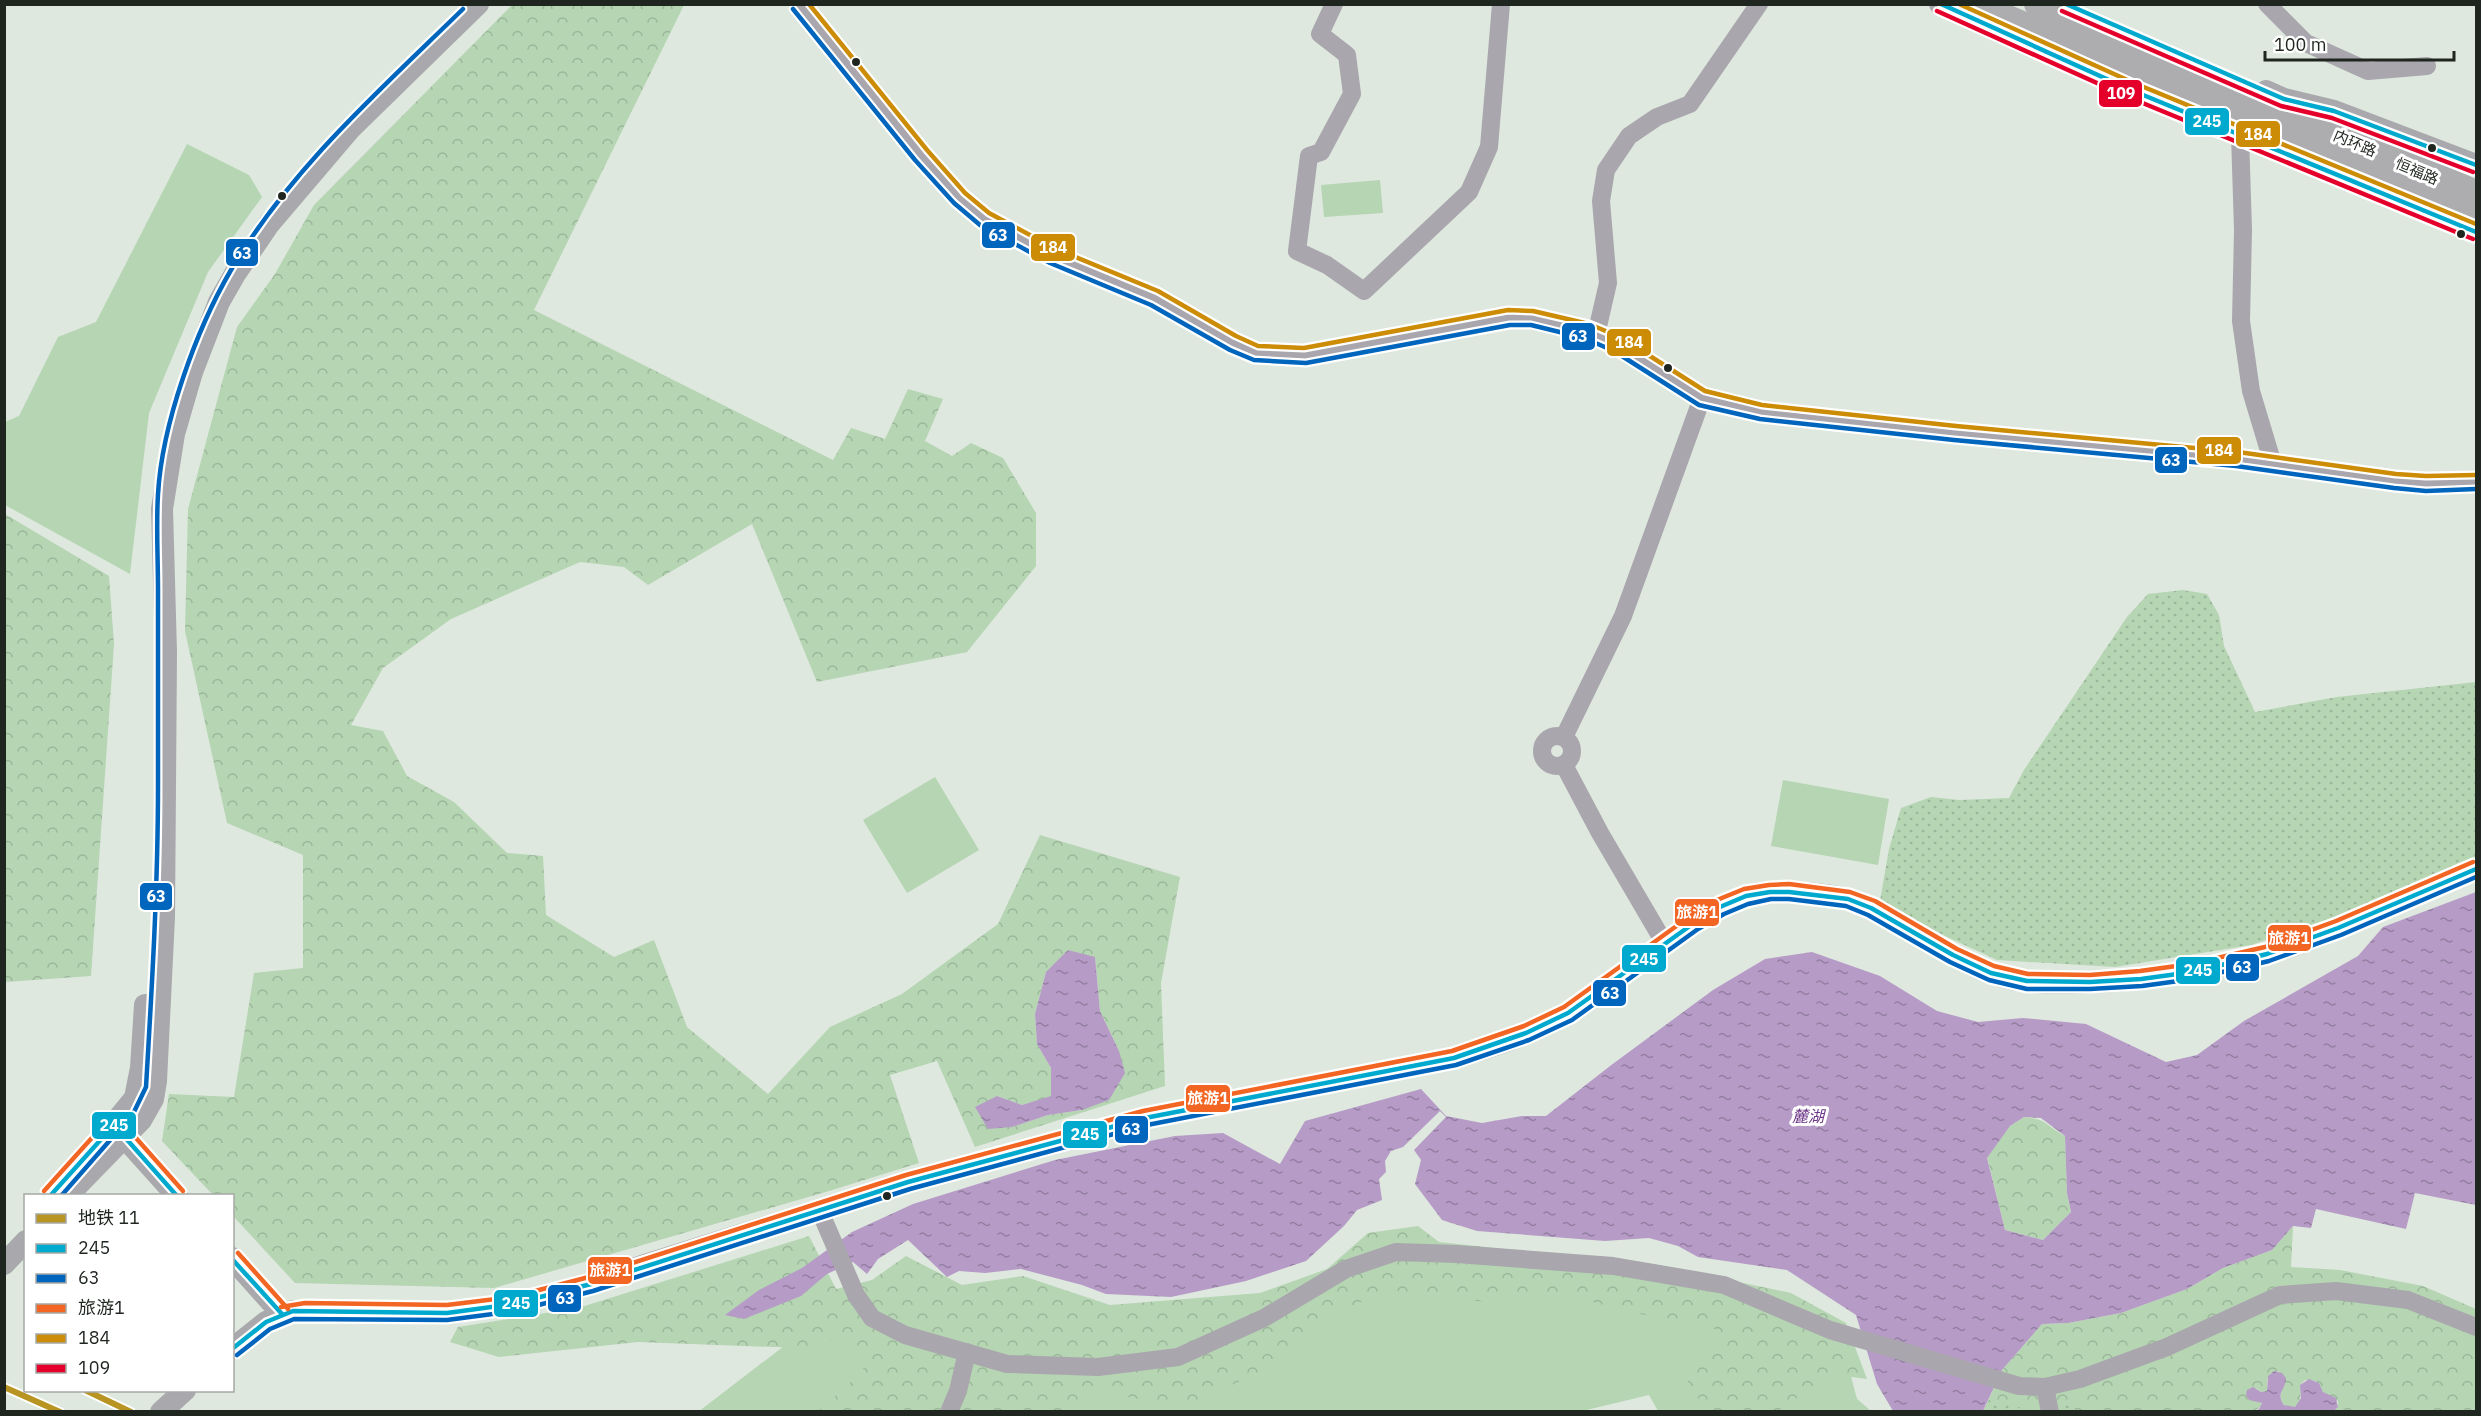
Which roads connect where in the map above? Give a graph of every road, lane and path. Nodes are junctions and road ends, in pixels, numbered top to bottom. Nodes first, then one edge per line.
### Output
1 (458, 4) edge
2 (478, 4) edge
3 (799, 4) edge
4 (1334, 4) edge
5 (1501, 4) edge
6 (1759, 4) edge
7 (1940, 4) edge
8 (1975, 4) edge
9 (1984, 4) edge
10 (2037, 4) edge
11 (2065, 4) edge
12 (2267, 4) edge
13 (2020, 9) edge
14 (2427, 66) dead end
15 (2284, 99) junction
16 (2228, 101) junction
17 (2194, 116) junction
18 (2240, 135) junction
19 (2476, 165) edge
20 (2476, 174) edge
21 (2476, 194) edge
22 (2476, 213) edge
23 (2476, 221) edge
24 (2476, 232) edge
25 (1596, 335) junction
26 (1702, 398) junction
27 (2273, 464) junction
28 (2476, 482) edge
29 (1564, 737) junction
30 (1564, 765) junction
31 (2476, 869) edge
32 (1665, 944) junction
33 (119, 1131) junction
34 (52, 1194) edge
35 (69, 1194) edge
36 (175, 1194) edge
37 (819, 1209) junction
38 (24, 1223) edge
39 (24, 1242) edge
40 (4, 1244) edge
41 (234, 1260) edge
42 (4, 1264) edge
43 (282, 1314) junction
44 (2476, 1327) edge
45 (234, 1347) edge
46 (967, 1352) junction
47 (2045, 1387) junction
48 (183, 1392) edge
49 (161, 1412) edge
50 (949, 1412) edge
51 (2050, 1412) edge

1 - 33 main road
2 - 33 main road
3 - 25 street
4 - 5 street
6 - 25 street
7 - 17 main road
8 - 22 highway, 内环路
9 - 13 main road, 恒福路
10 - 21 highway, 内环路
11 - 15 main road
12 - 14 street
13 - 16 main road, 恒福路
15 - 16 main road
15 - 19 main road
15 - 20 highway
16 - 17 main road
16 - 21 main road, 恒福路
16 - 23 main road, 恒福路
17 - 18 main road
18 - 24 main road
18 - 27 street
25 - 26 street
26 - 27 street
26 - 29 street
27 - 28 street
29 - 30 street
29 - 30 street
30 - 32 street
31 - 32 main road
32 - 37 main road
33 - 34 main road
33 - 35 main road
33 - 36 main road
37 - 43 main road
37 - 46 street
38 - 40 main road
39 - 42 main road
41 - 43 main road
43 - 45 main road
44 - 47 street
46 - 47 street
46 - 50 street
47 - 51 street
48 - 49 main road

